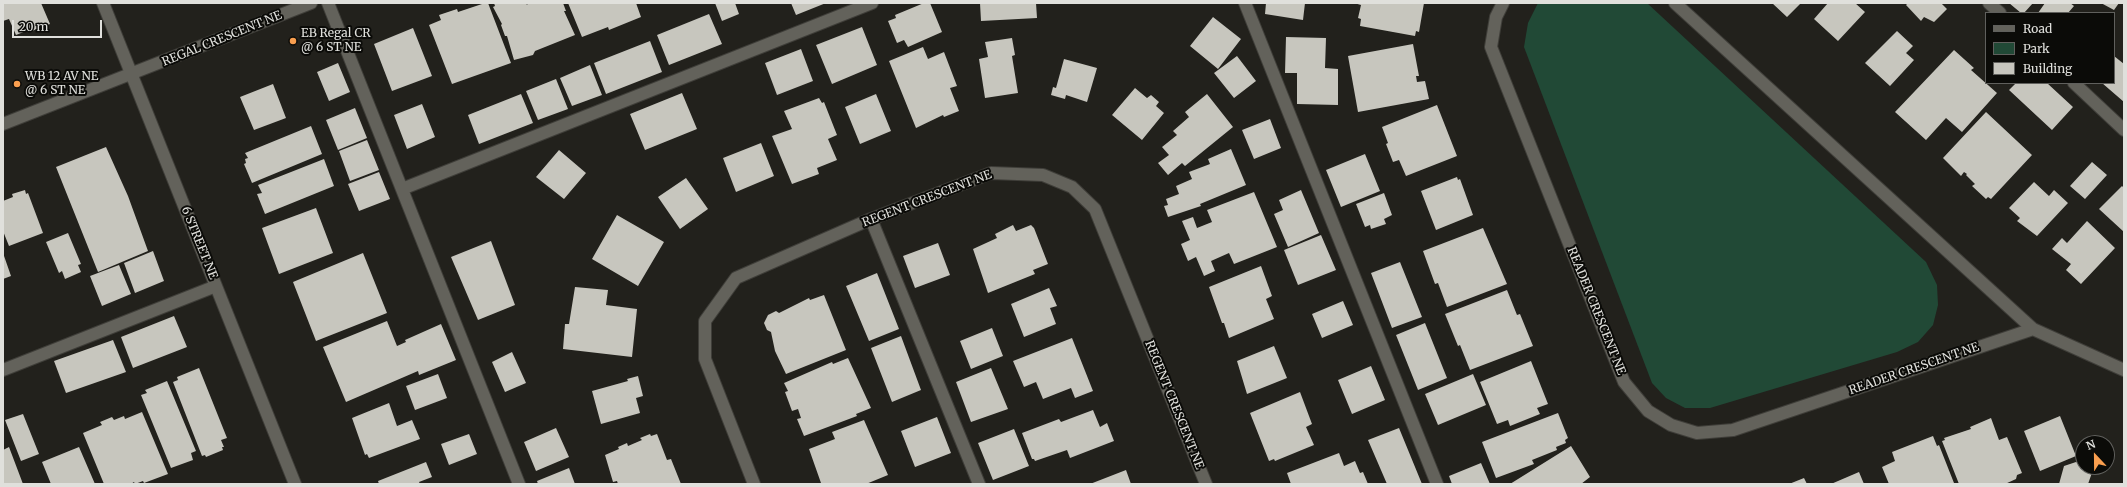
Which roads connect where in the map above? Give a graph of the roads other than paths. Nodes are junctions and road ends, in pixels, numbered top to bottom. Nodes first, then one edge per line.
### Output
1 (103, 3) edge
2 (312, 3) edge
3 (328, 3) edge
4 (872, 3) edge
5 (1246, 3) edge
6 (1502, 3) edge
7 (1675, 3) edge
8 (1989, 3) edge
9 (1999, 12) edge
10 (132, 74) junction
11 (2075, 84) edge
12 (3, 124) edge
13 (2124, 130) edge
14 (402, 189) junction
15 (871, 220) junction
16 (216, 286) junction
17 (2033, 330) junction
18 (3, 370) edge
19 (2124, 370) edge
20 (295, 484) edge
21 (519, 484) edge
22 (754, 484) edge
23 (979, 484) edge
24 (1206, 484) edge
25 (1437, 484) edge

1 - 10 street, 6 STREET NE
2 - 10 street, REGAL CRESCENT NE
3 - 14 street
4 - 14 street
5 - 25 street
6 - 17 street, READER CRESCENT NE
7 - 17 street
8 - 9 street
10 - 12 street, REGAL CRESCENT NE
10 - 16 street, 6 STREET NE
11 - 13 street
14 - 21 street
15 - 22 street, REGENT CRESCENT NE
15 - 23 street
15 - 24 street, REGENT CRESCENT NE
16 - 18 street
16 - 20 street, 6 STREET NE
17 - 19 street

